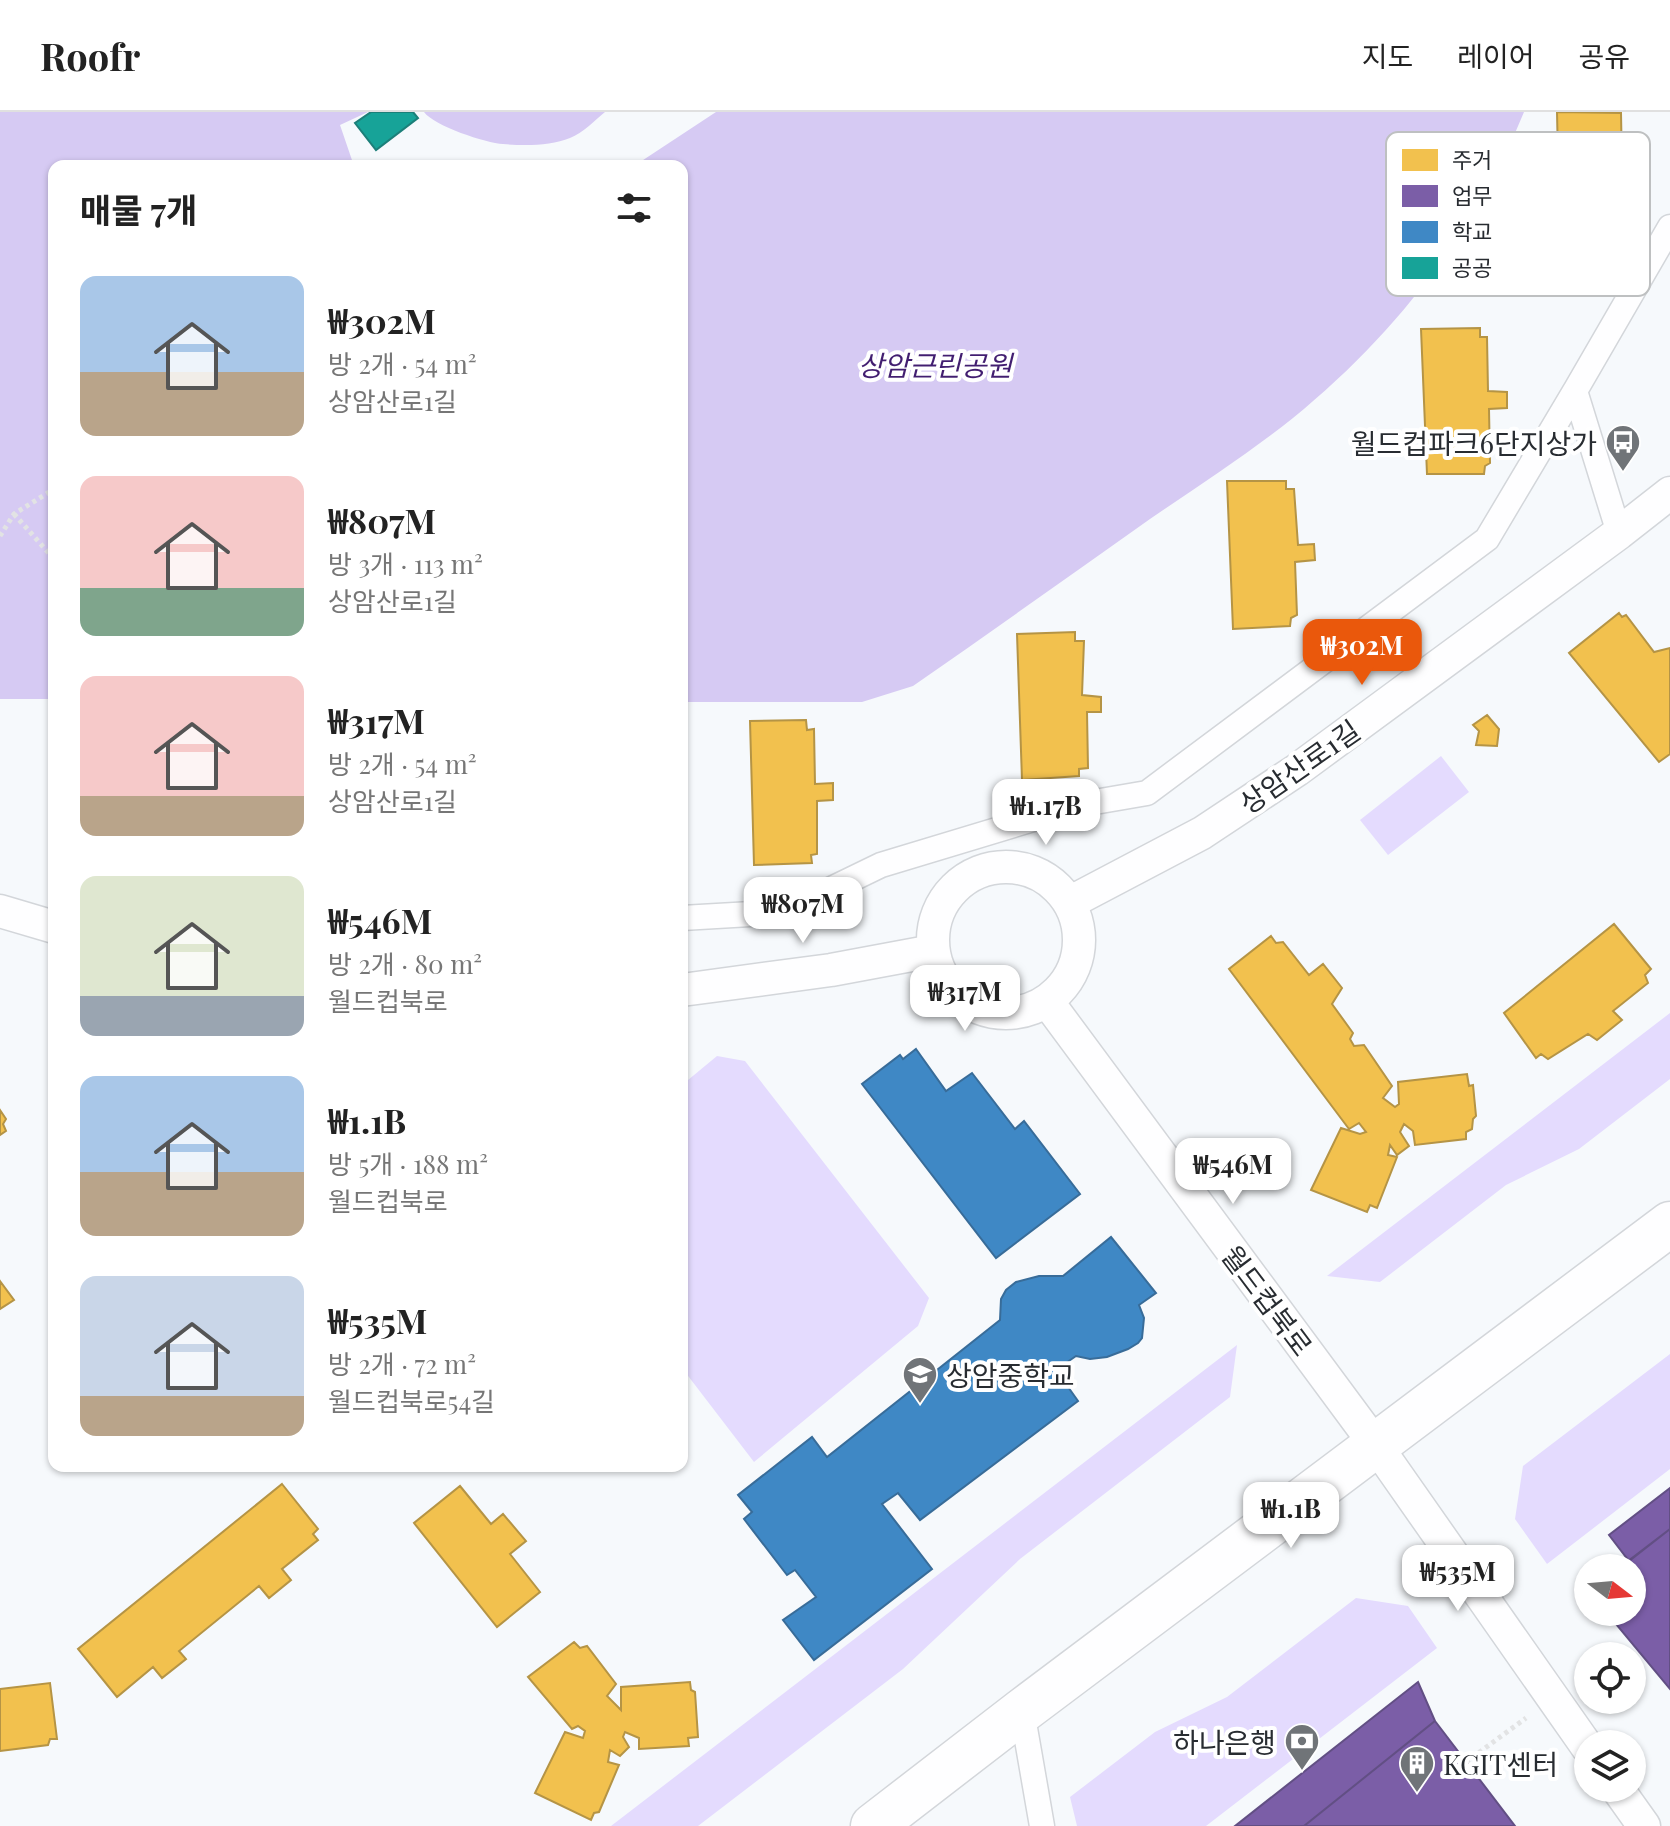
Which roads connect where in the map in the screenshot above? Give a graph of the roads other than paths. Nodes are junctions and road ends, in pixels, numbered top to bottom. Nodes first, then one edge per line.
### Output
1 (1670, 227) edge
2 (1650, 262) edge
3 (1630, 296) edge
4 (1575, 391) junction
5 (1670, 493) edge
6 (1619, 533) junction
7 (1069, 903) junction
8 (0, 911) edge
9 (688, 918) edge
10 (48, 925) edge
11 (933, 951) junction
12 (688, 989) edge
13 (1047, 1001) junction
14 (1670, 1224) edge
15 (1375, 1444) junction
16 (1022, 1711) junction
17 (1575, 1730) edge
18 (1627, 1802) edge
19 (873, 1826) edge
20 (1042, 1826) edge
21 (1644, 1826) edge

1 - 2 street
3 - 4 street
4 - 6 street
4 - 9 street
5 - 6 street, 상암산로1길
6 - 7 street, 상암산로1길
7 - 11 street
7 - 13 street
8 - 10 street
11 - 12 street
11 - 13 street
13 - 15 street, 월드컵북로
14 - 15 main road
15 - 16 main road
15 - 17 street, 월드컵북로
16 - 19 main road
16 - 20 street
18 - 21 street

